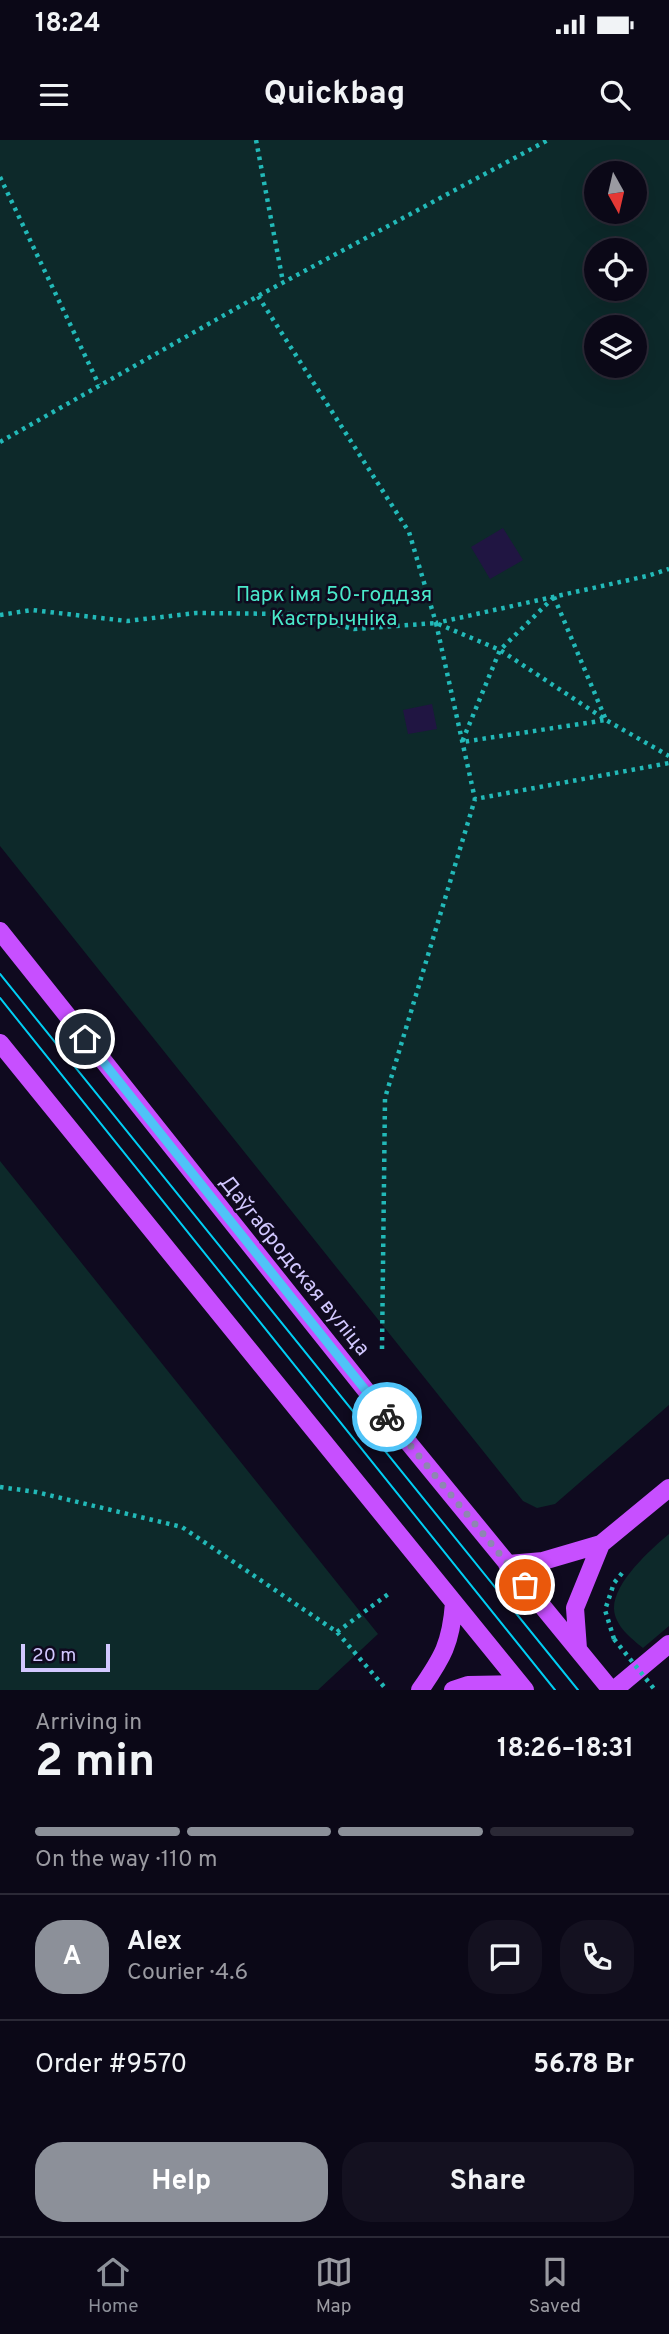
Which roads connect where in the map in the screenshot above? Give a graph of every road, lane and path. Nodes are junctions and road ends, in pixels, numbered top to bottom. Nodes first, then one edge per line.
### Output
1 (256, 140) edge
2 (548, 140) edge
3 (0, 177) edge
4 (283, 282) junction
5 (258, 296) junction
6 (99, 385) junction
7 (0, 442) edge
8 (669, 569) edge
9 (554, 597) junction
10 (0, 615) edge
11 (436, 623) junction
12 (500, 650) junction
13 (606, 720) junction
14 (462, 742) junction
15 (669, 756) edge
16 (669, 763) edge
17 (475, 799) junction
18 (0, 931) edge
19 (0, 1043) edge
20 (382, 1349) dead end
21 (0, 1488) edge
22 (669, 1488) edge
23 (601, 1544) junction
24 (507, 1564) junction
25 (623, 1572) dead end
26 (391, 1592) dead end
27 (454, 1603) junction
28 (337, 1632) junction
29 (669, 1644) edge
30 (578, 1649) junction
31 (522, 1687) edge
32 (386, 1689) edge
33 (420, 1690) edge
34 (453, 1690) edge
35 (612, 1690) edge
36 (655, 1690) edge

1 - 4 path
2 - 4 path
3 - 6 path
4 - 5 path
5 - 6 path
5 - 11 path
6 - 7 path
8 - 9 path
9 - 11 path
9 - 12 path
9 - 13 path
10 - 11 path
11 - 12 path
11 - 14 path
12 - 13 path
12 - 14 path
13 - 14 path
13 - 15 path
14 - 17 path
16 - 17 path
17 - 20 path
18 - 24 main road, Даўгабродская вуліца
19 - 27 main road
21 - 28 path
22 - 23 main road
23 - 24 main road
23 - 30 main road
24 - 30 main road, Даўгабродская вуліца
25 - 36 path, bridge
26 - 28 path
27 - 31 main road
27 - 33 main road
28 - 32 path
29 - 35 main road
30 - 35 main road, Даўгабродская вуліца
31 - 34 main road

